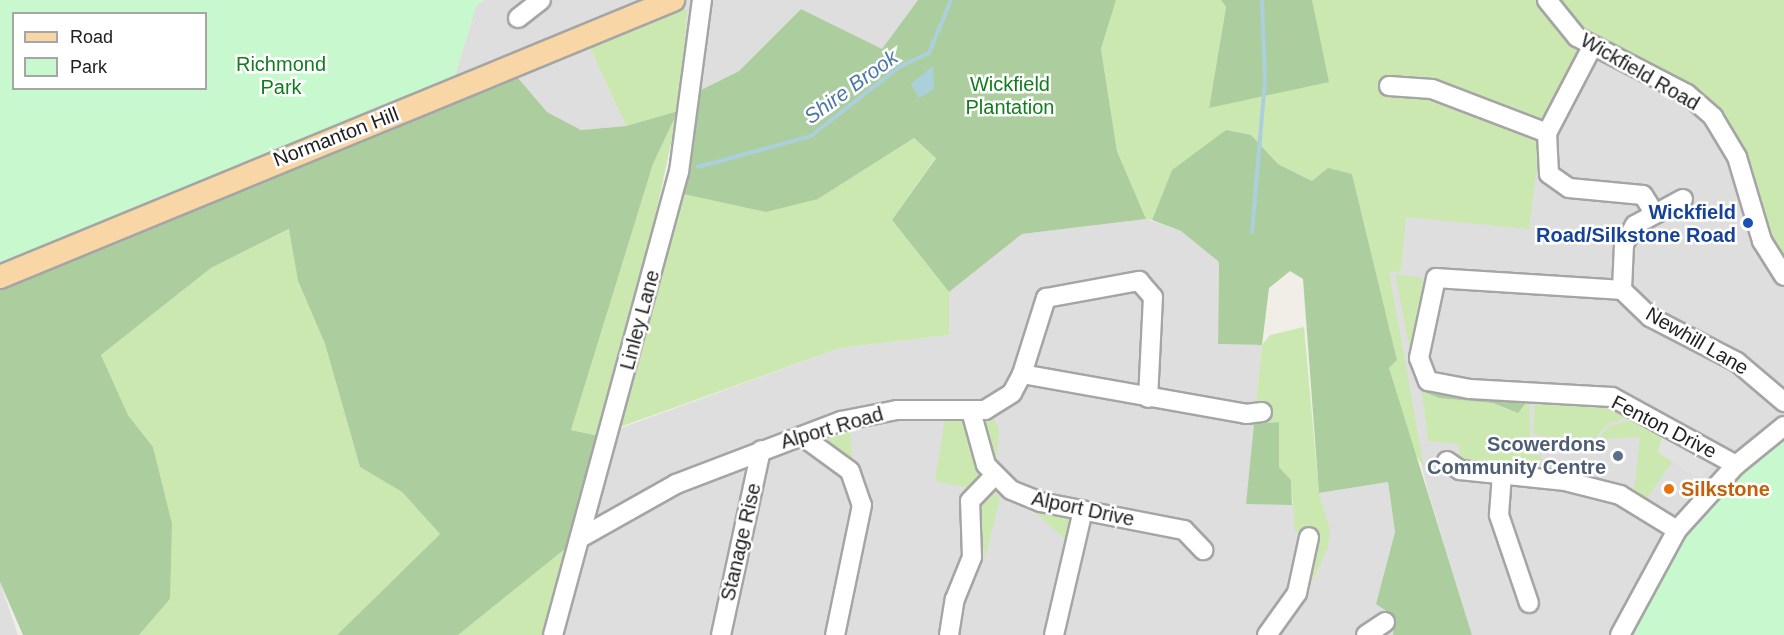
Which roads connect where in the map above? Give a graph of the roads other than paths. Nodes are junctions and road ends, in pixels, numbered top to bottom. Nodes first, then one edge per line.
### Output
1 (541, 0) edge
2 (673, 0) edge
3 (702, 0) edge
4 (1547, 0) edge
5 (518, 18) dead end
6 (1592, 47) junction
7 (1389, 86) dead end
8 (1547, 133) junction
9 (1683, 199) dead end
10 (1653, 211) junction
11 (1784, 276) edge
12 (0, 277) edge
13 (1622, 290) junction
14 (1022, 374) junction
15 (1148, 398) junction
16 (1784, 402) edge
17 (971, 411) junction
18 (1262, 412) dead end
19 (1784, 426) edge
20 (802, 436) junction
21 (761, 450) junction
22 (1447, 461) dead end
23 (1736, 465) junction
24 (1502, 474) junction
25 (995, 475) junction
26 (1083, 510) junction
27 (1677, 530) junction
28 (582, 537) junction
29 (1309, 537) dead end
30 (1203, 550) dead end
31 (1529, 603) dead end
32 (1385, 622) dead end
33 (553, 635) edge
34 (721, 635) edge
35 (835, 635) edge
36 (949, 635) edge
37 (1054, 635) edge
38 (1267, 635) edge
39 (1366, 635) edge
40 (1620, 635) edge

1 - 5 street
2 - 12 main road, Normanton Hill
3 - 28 street, Linley Lane
4 - 6 street, Wickfield Road
6 - 8 street
6 - 11 street, Wickfield Road
7 - 8 street
8 - 10 street
9 - 10 street
10 - 13 street
13 - 16 street, Newhill Lane
13 - 23 street, Fenton Drive
14 - 15 street
14 - 15 street, Alport Road
14 - 17 street, Alport Road
15 - 18 street
17 - 20 street, Alport Road
17 - 25 street, Alport Drive
19 - 23 street
20 - 21 street, Alport Road
20 - 35 street
21 - 28 street, Alport Road
21 - 34 street, Stanage Rise
22 - 24 street
23 - 27 street
24 - 27 street
24 - 31 street
25 - 26 street, Alport Drive
25 - 36 street
26 - 30 street, Alport Drive
26 - 37 street
27 - 40 street
28 - 33 street, Linley Lane
29 - 38 street
32 - 39 street

